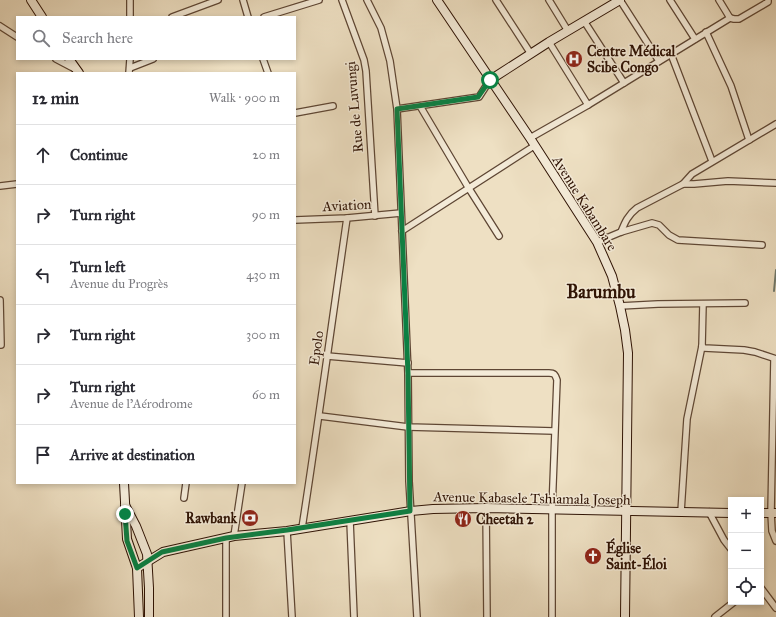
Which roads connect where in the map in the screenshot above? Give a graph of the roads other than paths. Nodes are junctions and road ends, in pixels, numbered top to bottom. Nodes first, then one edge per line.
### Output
1 (32, 0) edge
2 (130, 0) edge
3 (218, 0) edge
4 (242, 0) edge
5 (319, 0) edge
6 (342, 0) edge
7 (367, 0) edge
8 (437, 0) edge
9 (496, 0) edge
10 (549, 0) edge
11 (620, 0) edge
12 (670, 0) edge
13 (719, 0) edge
14 (768, 0) edge
15 (41, 16) edge
16 (130, 16) edge
17 (175, 16) edge
18 (248, 16) edge
19 (267, 16) edge
20 (730, 18) junction
21 (584, 21) junction
22 (0, 26) edge
23 (568, 31) junction
24 (706, 32) junction
25 (16, 36) edge
26 (694, 38) junction
27 (549, 42) junction
28 (531, 54) junction
29 (671, 54) junction
30 (58, 60) edge
31 (71, 60) edge
32 (130, 60) edge
33 (151, 60) edge
34 (263, 60) edge
35 (659, 61) junction
36 (77, 71) edge
37 (129, 71) edge
38 (268, 72) edge
39 (490, 80) junction
40 (624, 83) junction
41 (588, 105) junction
42 (333, 106) dead end
43 (420, 106) junction
44 (397, 109) junction
45 (296, 113) edge
46 (776, 124) edge
47 (530, 138) junction
48 (749, 140) junction
49 (534, 146) junction
50 (712, 160) junction
51 (776, 183) edge
52 (16, 184) edge
53 (683, 184) junction
54 (0, 186) edge
55 (468, 187) junction
56 (400, 214) junction
57 (375, 216) junction
58 (347, 218) junction
59 (296, 220) edge
60 (402, 232) junction
61 (621, 232) junction
62 (499, 236) dead end
63 (597, 242) junction
64 (762, 244) dead end
65 (0, 300) edge
66 (745, 303) dead end
67 (703, 304) junction
68 (620, 306) junction
69 (1, 345) edge
70 (702, 346) junction
71 (326, 356) junction
72 (775, 359) edge
73 (408, 363) junction
74 (408, 374) junction
75 (320, 416) junction
76 (408, 427) junction
77 (554, 431) junction
78 (124, 484) edge
79 (186, 484) edge
80 (242, 484) edge
81 (184, 498) dead end
82 (124, 503) junction
83 (486, 508) junction
84 (552, 510) junction
85 (410, 511) junction
86 (625, 512) junction
87 (681, 512) junction
88 (709, 512) junction
89 (728, 513) edge
90 (774, 513) edge
91 (350, 521) junction
92 (302, 528) junction
93 (287, 530) junction
94 (230, 537) junction
95 (776, 541) edge
96 (728, 545) edge
97 (147, 561) junction
98 (137, 568) junction
99 (764, 592) edge
100 (730, 605) edge
101 (776, 608) edge
102 (139, 617) edge
103 (149, 617) edge
104 (226, 617) edge
105 (292, 617) edge
106 (354, 617) edge
107 (417, 617) edge
108 (487, 617) edge
109 (552, 617) edge
110 (624, 617) edge
111 (715, 617) edge

1 - 15 main road
2 - 16 street
3 - 17 street
4 - 18 street
5 - 19 street
6 - 57 street, Rue de Luvungi
7 - 44 street
8 - 39 main road, Avenue Kabambare
9 - 28 street
10 - 23 street
11 - 21 main road
11 - 35 street
12 - 26 street
13 - 20 street
14 - 20 street
20 - 24 street
21 - 23 main road
21 - 40 street
22 - 25 street
23 - 27 main road
24 - 26 street
24 - 48 street
26 - 29 street
27 - 28 main road
27 - 41 street
28 - 39 main road
29 - 35 street
29 - 50 street
30 - 36 street
31 - 36 main road
32 - 37 street
33 - 37 street
34 - 38 street
35 - 40 street
39 - 43 street
39 - 47 main road, Avenue Kabambare
40 - 41 street
41 - 47 street
42 - 45 street
43 - 44 street
43 - 55 street
44 - 56 street
46 - 48 street
47 - 49 main road, Avenue Kabambare
48 - 50 street
49 - 55 street
49 - 63 main road, Avenue Kabambare
50 - 53 street
51 - 53 street
52 - 54 street
53 - 61 street
55 - 60 street
55 - 62 street
56 - 57 street, Aviation
56 - 60 street
57 - 58 street, Aviation
58 - 59 street, Aviation
58 - 71 street, Epolo
60 - 73 street
61 - 63 street
61 - 64 street
63 - 68 main road, Avenue Kabambare
65 - 69 street
66 - 67 street
67 - 68 street
67 - 70 street
68 - 86 main road, Avenue Kabambare
70 - 72 street
70 - 87 street
71 - 73 street
71 - 75 street, Epolo
72 - 90 street
73 - 74 street
74 - 76 street
74 - 77 street
75 - 76 street
75 - 92 street, Epolo
76 - 77 street
76 - 85 street
77 - 84 street
78 - 82 main road
79 - 81 street
80 - 94 street
82 - 97 main road
82 - 98 main road
83 - 84 main road, Avenue Kabasele Tshiamala Joseph
83 - 85 main road, Avenue Kabasele Tshiamala Joseph
83 - 108 street
84 - 86 main road, Avenue Kabasele Tshiamala Joseph
84 - 109 street
85 - 91 main road, Avenue Kabasele Tshiamala Joseph
85 - 107 street
86 - 87 main road, Avenue Kabasele Tshiamala Joseph
86 - 110 main road, Avenue Kabambare
87 - 88 main road, Avenue Kabasele Tshiamala Joseph
88 - 89 main road, Avenue Kabasele Tshiamala Joseph
88 - 96 street
90 - 95 street
91 - 92 main road, Avenue Kabasele Tshiamala Joseph
91 - 106 street
92 - 93 main road, Avenue Kabasele Tshiamala Joseph
93 - 94 main road, Avenue Kabasele Tshiamala Joseph
93 - 105 street
94 - 97 main road, Avenue Kabasele Tshiamala Joseph
94 - 104 street
97 - 98 main road, Avenue Kabasele Tshiamala Joseph
97 - 103 main road
98 - 102 main road
99 - 101 street
100 - 111 street

